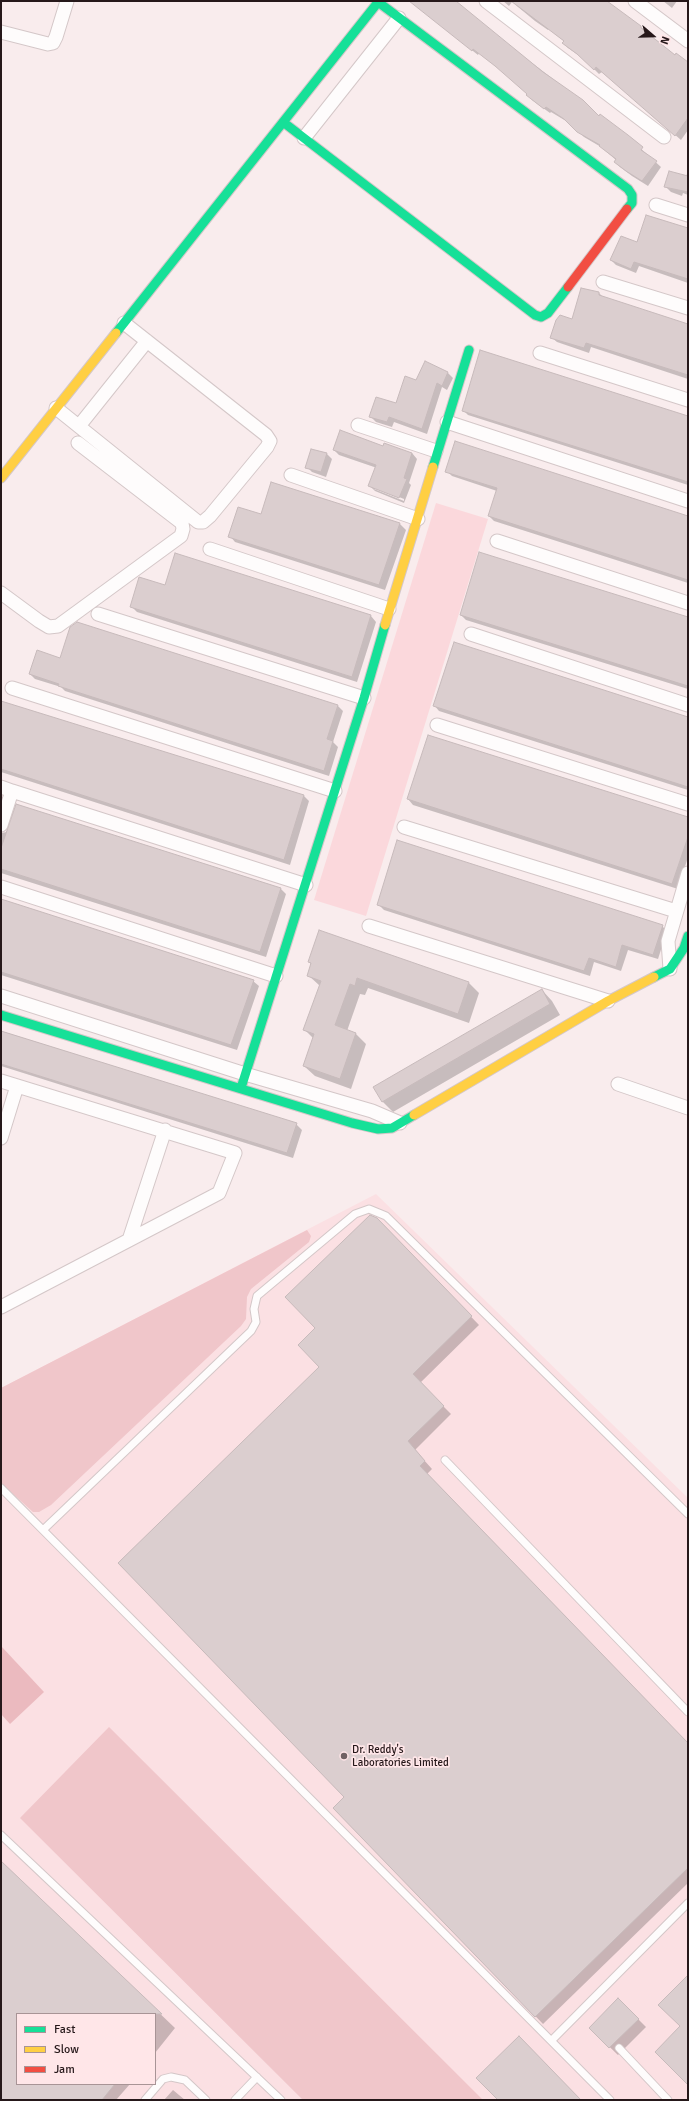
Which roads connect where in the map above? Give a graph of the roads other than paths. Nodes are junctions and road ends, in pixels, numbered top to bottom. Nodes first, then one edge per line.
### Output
1 (67, 1) edge
2 (486, 1) edge
3 (635, 1) edge
4 (379, 2) edge
5 (399, 18) junction
6 (1, 32) edge
7 (688, 41) edge
8 (283, 122) junction
9 (664, 137) dead end
10 (304, 138) junction
11 (656, 205) dead end
12 (688, 215) edge
13 (603, 282) dead end
14 (688, 308) edge
15 (124, 323) junction
16 (147, 341) junction
17 (469, 350) dead end
18 (540, 353) dead end
19 (688, 400) edge
20 (56, 408) junction
21 (447, 422) junction
22 (358, 425) dead end
23 (78, 426) junction
24 (78, 443) dead end
25 (436, 451) junction
26 (291, 475) dead end
27 (1, 478) edge
28 (688, 501) edge
29 (418, 519) junction
30 (497, 541) dead end
31 (210, 549) dead end
32 (1, 593) edge
33 (688, 603) edge
34 (389, 609) junction
35 (98, 614) dead end
36 (471, 634) dead end
37 (12, 688) dead end
38 (364, 698) junction
39 (688, 705) edge
40 (437, 725) dead end
41 (6, 789) edge
42 (335, 791) junction
43 (688, 804) edge
44 (1, 825) edge
45 (404, 827) dead end
46 (688, 873) edge
47 (306, 885) junction
48 (1, 887) edge
49 (676, 911) junction
50 (369, 926) dead end
51 (688, 936) edge
52 (670, 968) junction
53 (276, 976) junction
54 (1, 996) edge
55 (608, 1001) junction
56 (1, 1015) edge
57 (245, 1074) junction
58 (1, 1081) edge
59 (618, 1084) dead end
60 (17, 1086) junction
61 (242, 1088) junction
62 (688, 1108) edge
63 (400, 1123) junction
64 (165, 1130) junction
65 (1, 1138) edge
66 (129, 1240) junction
67 (1, 1307) edge
68 (445, 1460) dead end
69 (1, 1488) edge
70 (688, 1514) edge
71 (43, 1530) junction
72 (688, 1712) edge
73 (1, 1835) edge
74 (688, 1903) edge
75 (552, 2040) junction
76 (619, 2048) dead end
77 (257, 2077) junction
78 (145, 2100) edge
79 (206, 2100) edge
80 (234, 2100) edge
81 (281, 2100) edge
82 (610, 2100) edge
83 (668, 2100) edge

1 - 6 street
2 - 9 street
3 - 7 street
4 - 5 street
4 - 8 street
5 - 10 street
5 - 10 street
8 - 10 street
8 - 15 street
11 - 12 street
13 - 14 street
15 - 16 street
15 - 20 street
16 - 23 street
16 - 23 street
17 - 21 street
18 - 19 street
20 - 23 street
20 - 27 street
21 - 25 street
21 - 28 street
22 - 25 street
24 - 32 street
25 - 29 street
26 - 29 street
29 - 34 street
30 - 33 street
31 - 34 street
34 - 38 street
35 - 38 street
36 - 39 street
37 - 42 street
38 - 42 street
40 - 43 street
41 - 44 street
41 - 47 street
42 - 47 street
45 - 49 street
46 - 49 street
47 - 53 street
48 - 53 street
49 - 52 street
50 - 55 street
51 - 52 street
52 - 55 street
53 - 57 street
54 - 57 street
55 - 63 street
56 - 61 street
57 - 61 street
57 - 63 street
58 - 60 street
59 - 62 street
60 - 64 street
60 - 65 street
61 - 63 street
64 - 66 street
64 - 66 street
66 - 67 street
68 - 72 lane
69 - 71 lane
70 - 71 lane
71 - 75 lane
73 - 77 lane
74 - 75 lane
75 - 82 lane
76 - 83 lane
77 - 80 lane
77 - 81 lane
78 - 79 lane

